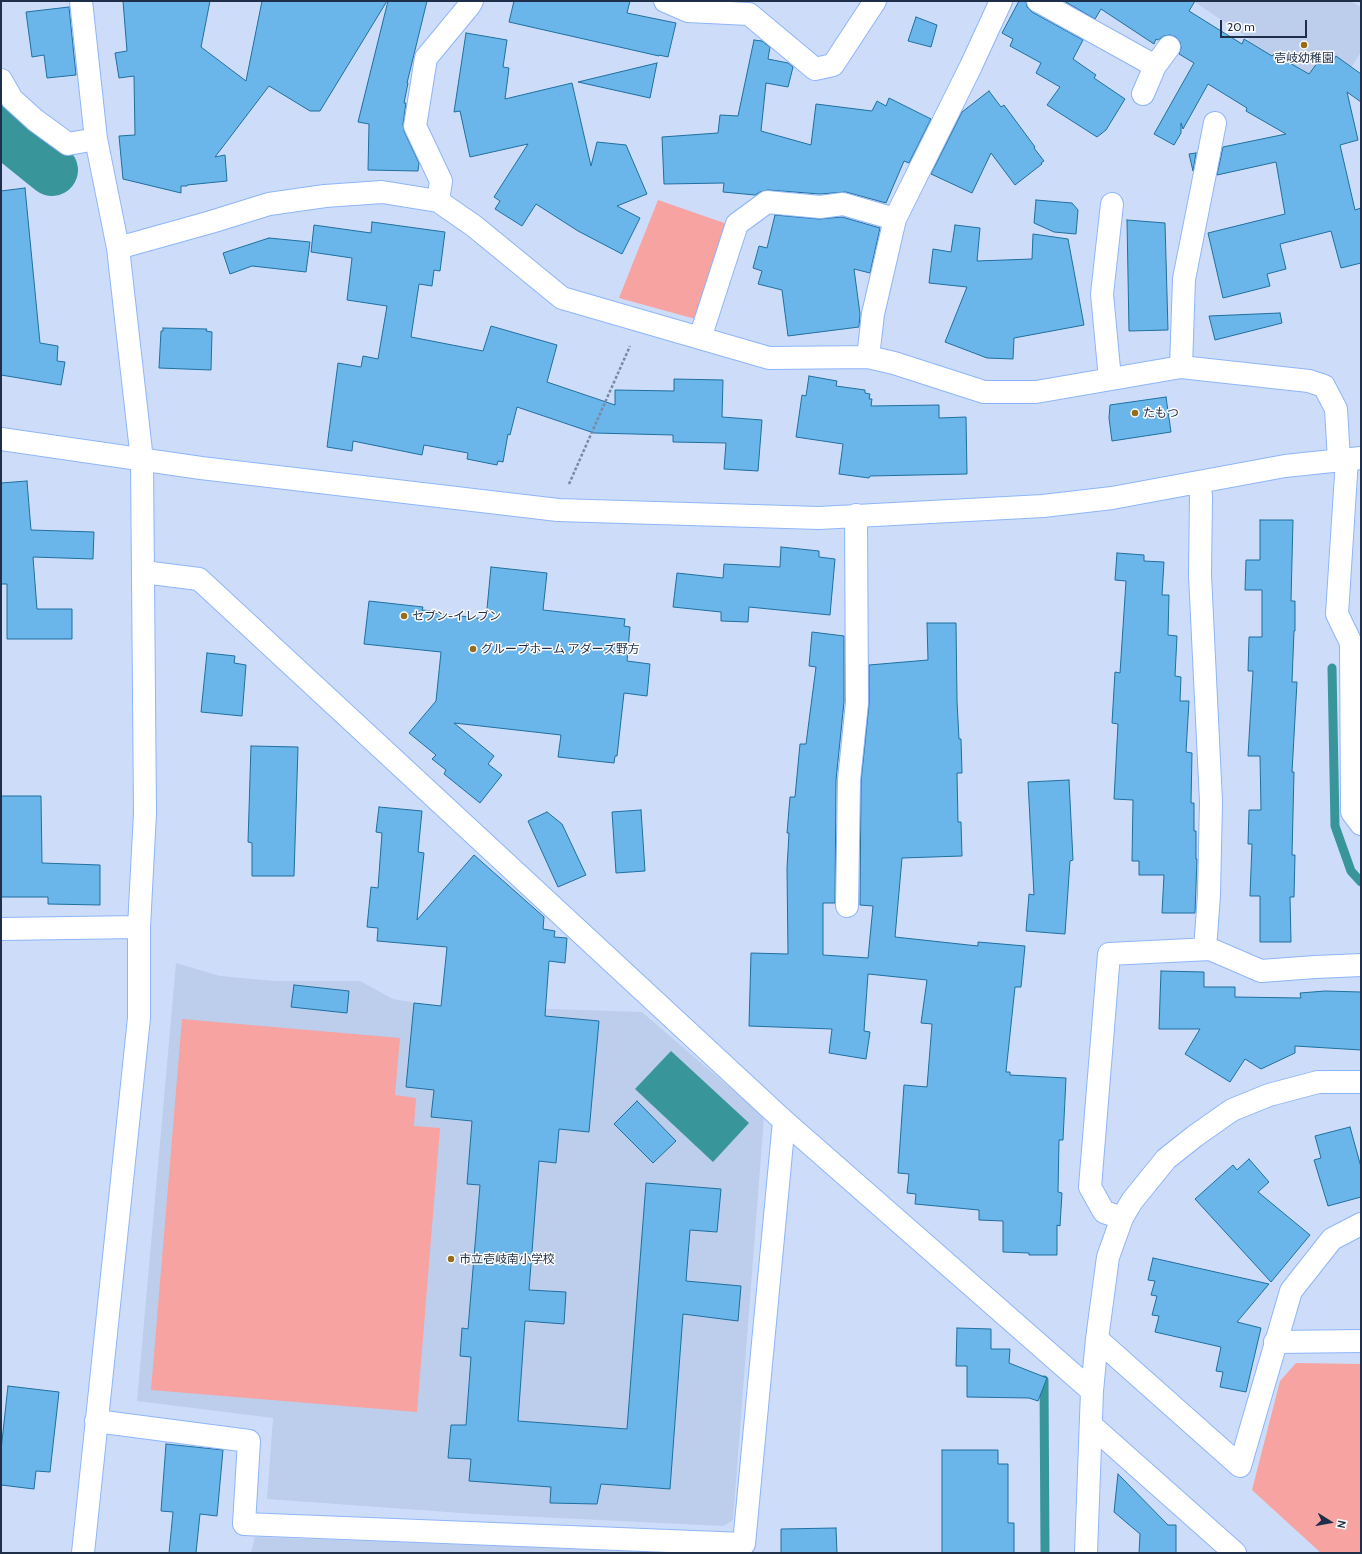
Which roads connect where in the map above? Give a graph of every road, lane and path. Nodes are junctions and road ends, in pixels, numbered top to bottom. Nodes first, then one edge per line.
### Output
1 (81, 1) edge
2 (472, 1) edge
3 (665, 1) edge
4 (875, 1) edge
5 (1001, 1) edge
6 (1038, 1) edge
7 (1169, 46) dead end
8 (1155, 66) junction
9 (1, 80) edge
10 (1143, 94) dead end
11 (7, 97) edge
12 (1215, 122) dead end
13 (96, 140) junction
14 (438, 201) junction
15 (1112, 204) dead end
16 (895, 219) junction
17 (118, 248) junction
18 (641, 322) junction
19 (700, 338) junction
20 (868, 358) junction
21 (1181, 367) junction
22 (1110, 379) junction
23 (1, 439) edge
24 (1349, 459) edge
25 (142, 460) junction
26 (1199, 482) junction
27 (558, 510) junction
28 (856, 515) junction
29 (143, 572) junction
30 (1361, 824) edge
31 (847, 906) dead end
32 (139, 927) junction
33 (1, 929) edge
34 (1205, 949) junction
35 (1361, 966) edge
36 (1361, 1082) edge
37 (784, 1121) junction
38 (1122, 1218) junction
39 (1361, 1224) edge
40 (1097, 1339) junction
41 (1361, 1341) edge
42 (1275, 1342) junction
43 (1092, 1391) junction
44 (96, 1421) junction
45 (1092, 1426) junction
46 (83, 1553) edge
47 (1086, 1553) edge
48 (1235, 1553) edge

1 - 13 street
2 - 14 street
3 - 4 street
5 - 16 street
6 - 8 street
7 - 8 street
8 - 10 street
9 - 11 street
11 - 13 street
12 - 21 street
13 - 17 street
14 - 17 street
14 - 18 street
15 - 22 street
16 - 19 street
16 - 20 street
17 - 25 street
18 - 19 street
18 - 27 path
19 - 20 street
20 - 22 street
21 - 22 street
21 - 24 street
23 - 25 street
24 - 26 street
24 - 30 street
25 - 27 street
25 - 29 street
26 - 28 street
26 - 34 street
27 - 28 street
28 - 31 street
29 - 32 street
29 - 37 street
32 - 33 street
32 - 44 street
34 - 35 street
34 - 38 street
36 - 38 street
37 - 43 street
37 - 44 street
38 - 40 street
39 - 42 street
40 - 42 street
40 - 43 street
41 - 42 street
43 - 45 street
44 - 46 street
45 - 47 street
45 - 48 street

